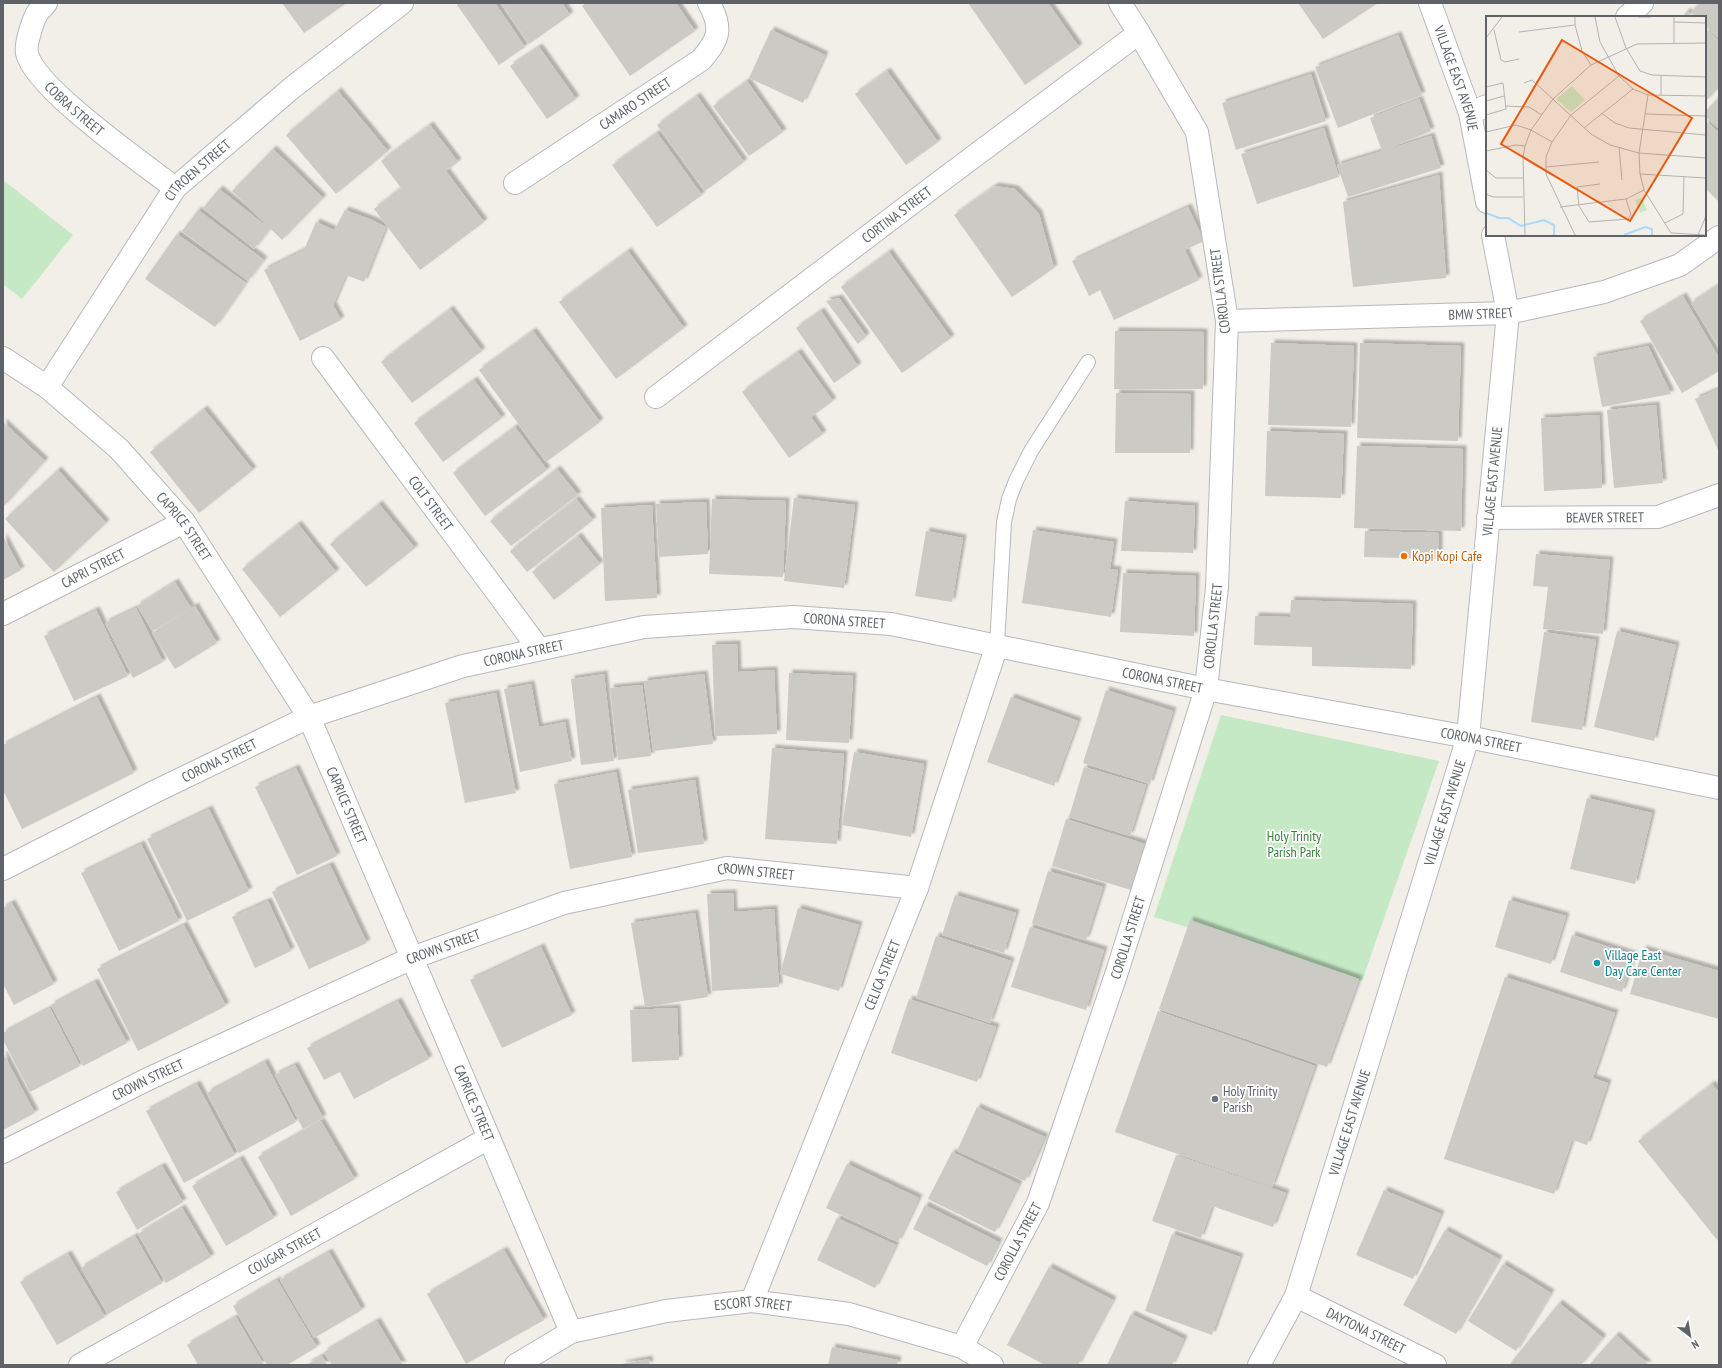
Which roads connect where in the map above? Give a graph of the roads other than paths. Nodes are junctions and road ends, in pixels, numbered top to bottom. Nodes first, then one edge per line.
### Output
1 (46, 3) edge
2 (402, 3) edge
3 (709, 3) edge
4 (1120, 3) edge
5 (1430, 3) edge
6 (1642, 3) edge
7 (1628, 16) edge
8 (1140, 33) junction
9 (1478, 109) edge
10 (515, 183) dead end
11 (175, 188) junction
12 (1486, 192) edge
13 (1493, 236) edge
14 (1719, 237) edge
15 (1508, 313) junction
16 (1227, 322) junction
17 (3, 358) edge
18 (322, 358) dead end
19 (1088, 362) dead end
20 (47, 387) junction
21 (656, 397) dead end
22 (1719, 495) edge
23 (1488, 518) junction
24 (184, 522) junction
25 (3, 614) edge
26 (997, 645) junction
27 (538, 648) junction
28 (1206, 689) junction
29 (309, 717) junction
30 (1468, 737) junction
31 (1719, 788) edge
32 (3, 869) edge
33 (917, 888) junction
34 (412, 958) junction
35 (489, 1138) junction
36 (3, 1152) edge
37 (1296, 1296) junction
38 (752, 1301) junction
39 (571, 1332) junction
40 (962, 1347) junction
41 (80, 1365) edge
42 (516, 1365) edge
43 (992, 1365) edge
44 (1258, 1365) edge
45 (1436, 1365) edge

1 - 11 street, COBRA STREET
2 - 11 street, CITROEN STREET
3 - 10 street, CAMARO STREET
4 - 8 street, COROLLA STREET
5 - 9 street, VILLAGE EAST AVENUE
6 - 7 street
8 - 16 street, COROLLA STREET
8 - 21 street, CORTINA STREET
9 - 12 street, VILLAGE EAST AVENUE
11 - 20 street, CITROEN STREET
13 - 15 street, VILLAGE EAST AVENUE
14 - 15 street, BMW STREET
15 - 16 street, BMW STREET
15 - 23 street, VILLAGE EAST AVENUE
16 - 28 street, COROLLA STREET
17 - 20 street, CAPRICE STREET
18 - 27 street, COLT STREET
19 - 26 lane
20 - 24 street, CAPRICE STREET
22 - 23 street, BEAVER STREET
23 - 30 street, VILLAGE EAST AVENUE
24 - 25 street, CAPRI STREET
24 - 29 street, CAPRICE STREET
26 - 27 street, CORONA STREET
26 - 28 street, CORONA STREET
26 - 33 street, CELICA STREET
27 - 29 street, CORONA STREET
28 - 30 street, CORONA STREET
28 - 40 street, COROLLA STREET
29 - 32 street, CORONA STREET
29 - 34 street, CAPRICE STREET
30 - 31 street, CORONA STREET
30 - 37 street, VILLAGE EAST AVENUE
33 - 34 street, CROWN STREET
33 - 38 street, CELICA STREET
34 - 35 street, CAPRICE STREET
34 - 36 street, CROWN STREET
35 - 39 street, CAPRICE STREET
35 - 41 street, COUGAR STREET
37 - 44 street, VILLAGE EAST AVENUE
37 - 45 street, DAYTONA STREET
38 - 39 street, ESCORT STREET
38 - 40 street, ESCORT STREET
39 - 42 street, ESCORT STREET
40 - 43 street, ESCORT STREET

